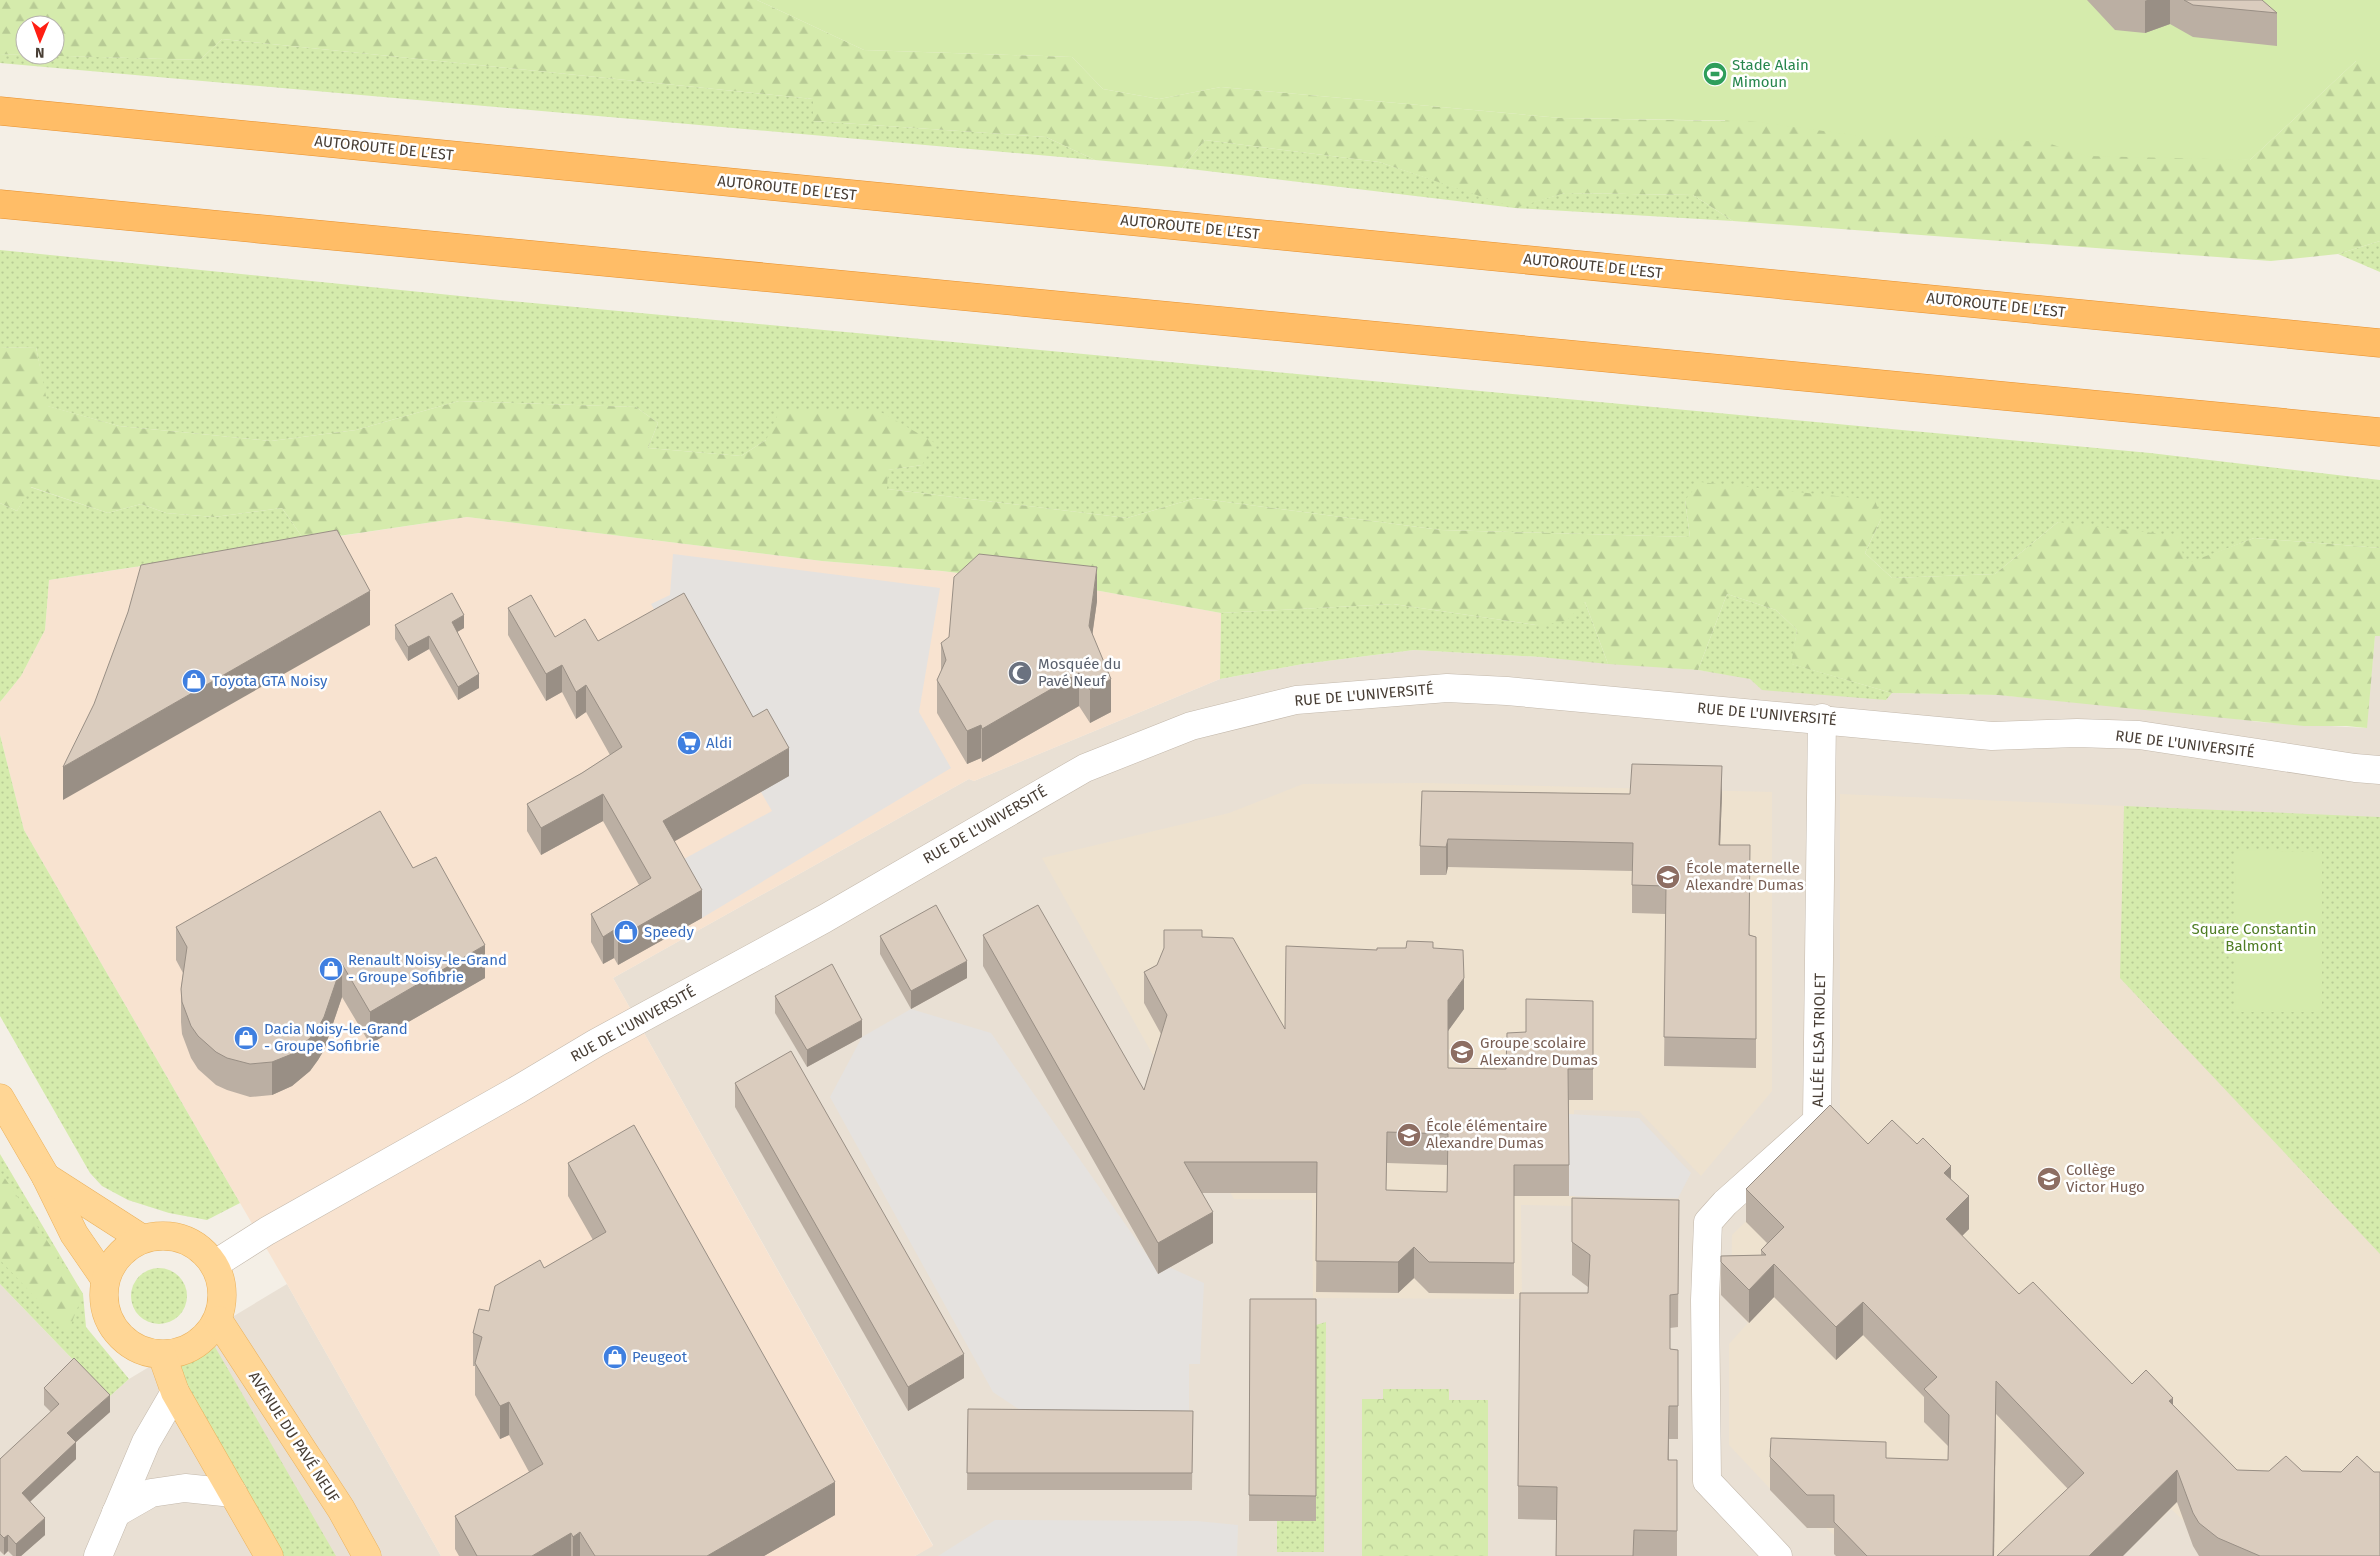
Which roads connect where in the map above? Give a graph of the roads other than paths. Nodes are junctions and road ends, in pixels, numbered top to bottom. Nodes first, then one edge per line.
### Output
1 (0, 111) edge
2 (0, 204) edge
3 (2380, 343) edge
4 (2380, 432) edge
5 (1822, 718) junction
6 (2380, 770) edge
7 (0, 1098) edge
8 (46, 1177) junction
9 (141, 1238) junction
10 (215, 1264) junction
11 (105, 1280) junction
12 (218, 1320) junction
13 (162, 1355) junction
14 (176, 1392) junction
15 (232, 1493) junction
16 (116, 1513) junction
17 (98, 1556) edge
18 (269, 1556) edge
19 (367, 1556) edge
20 (1778, 1556) edge

1 - 3 highway, AUTOROUTE DE L’EST
2 - 4 highway
5 - 6 street, RUE DE L'UNIVERSITÉ
5 - 10 street, RUE DE L'UNIVERSITÉ
5 - 20 street, ALLÉE ELSA TRIOLET
7 - 8 main road
8 - 9 main road
8 - 11 main road
9 - 10 main road
9 - 11 main road
10 - 12 main road
11 - 13 main road
12 - 13 main road
12 - 19 main road, AVENUE DU PAVÉ NEUF
13 - 14 main road
14 - 15 main road
14 - 16 street
15 - 16 street
15 - 18 main road
16 - 17 street

